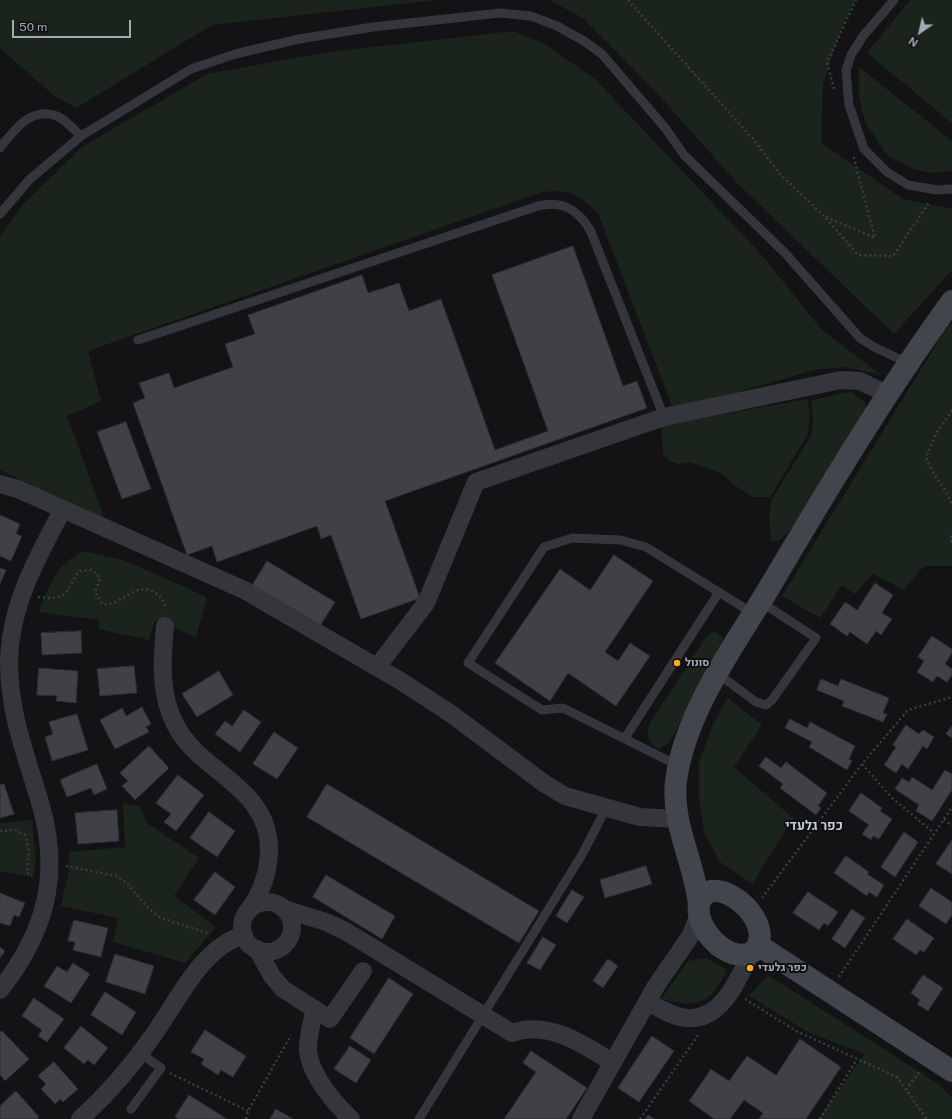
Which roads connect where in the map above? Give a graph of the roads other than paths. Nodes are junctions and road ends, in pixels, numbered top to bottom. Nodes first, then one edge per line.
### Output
1 (894, 0) edge
2 (80, 136) junction
3 (0, 148) edge
4 (952, 189) edge
5 (0, 214) edge
6 (952, 301) edge
7 (138, 340) dead end
8 (908, 363) junction
9 (887, 394) junction
10 (664, 416) junction
11 (0, 484) edge
12 (63, 509) junction
13 (719, 592) junction
14 (757, 608) junction
15 (165, 626) road end
16 (377, 667) junction
17 (718, 674) junction
18 (625, 738) junction
19 (678, 766) junction
20 (606, 808) junction
21 (677, 819) junction
22 (684, 843) junction
23 (266, 873) junction
24 (744, 906) junction
25 (282, 908) junction
26 (699, 909) junction
27 (249, 910) junction
28 (333, 924) junction
29 (237, 938) junction
30 (286, 942) junction
31 (720, 946) junction
32 (257, 949) junction
33 (754, 949) junction
34 (678, 954) junction
35 (363, 971) dead end
36 (0, 990) edge
37 (294, 996) junction
38 (647, 1002) junction
39 (315, 1009) junction
40 (484, 1015) junction
41 (140, 1053) junction
42 (613, 1063) junction
43 (952, 1071) edge
44 (131, 1109) dead end
45 (80, 1119) edge
46 (351, 1119) edge
47 (419, 1119) edge
48 (581, 1119) edge

1 - 4 lane
2 - 3 lane
2 - 5 lane
2 - 8 lane
6 - 8 street
7 - 10 lane
8 - 9 street
9 - 10 street
9 - 14 street
10 - 16 street
11 - 12 street
12 - 16 street
12 - 36 street
13 - 14 lane
13 - 18 lane
13 - 18 lane
14 - 17 street
14 - 17 lane
15 - 23 street
16 - 20 street
17 - 19 street
18 - 19 lane
19 - 21 street
20 - 21 street
20 - 40 lane
21 - 22 street
22 - 24 street
22 - 26 street
23 - 25 street
23 - 27 street
24 - 26 street
24 - 33 street
25 - 27 street
25 - 28 street
25 - 30 street
26 - 31 street
26 - 34 street
27 - 29 street
28 - 30 street
28 - 40 street
29 - 32 street
29 - 41 street
30 - 32 street
30 - 37 street
31 - 33 street
31 - 34 street
32 - 37 street
33 - 38 street
33 - 43 street
34 - 38 street
35 - 39 street
37 - 39 street
38 - 42 street
39 - 46 street
40 - 42 street
40 - 47 lane
41 - 44 lane
41 - 45 street
42 - 48 street

